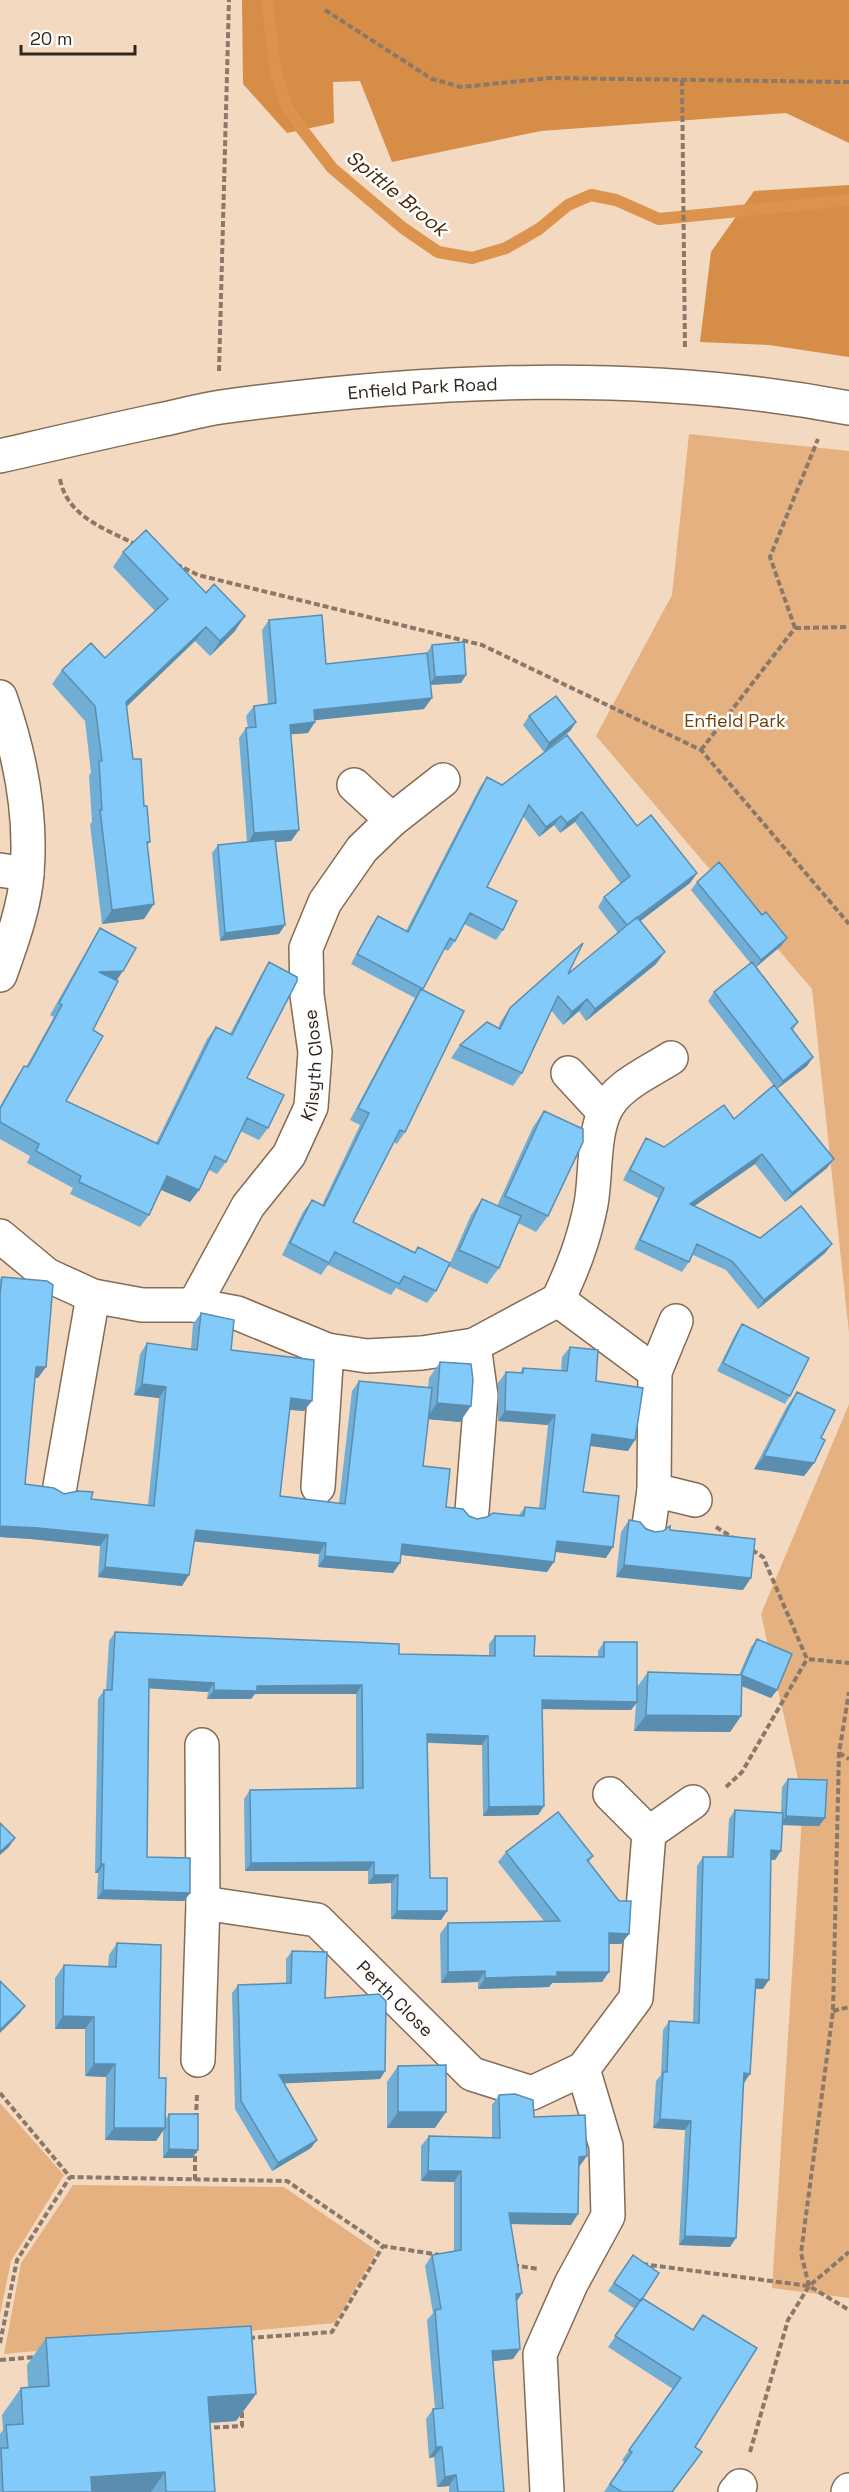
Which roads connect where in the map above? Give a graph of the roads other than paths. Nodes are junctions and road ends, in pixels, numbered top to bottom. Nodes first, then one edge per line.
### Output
1 (841, 407) edge
2 (0, 456) edge
3 (0, 697) edge
4 (443, 780) dead end
5 (354, 785) dead end
6 (392, 820) junction
7 (14, 872) edge
8 (0, 975) edge
9 (671, 1058) dead end
10 (568, 1073) dead end
11 (604, 1112) junction
12 (0, 1236) edge
13 (93, 1296) junction
14 (558, 1300) junction
15 (194, 1305) junction
16 (676, 1321) dead end
17 (474, 1345) junction
18 (327, 1350) junction
19 (655, 1372) junction
20 (60, 1486) dead end
21 (318, 1487) dead end
22 (654, 1490) junction
23 (695, 1500) road end
24 (472, 1511) dead end
25 (649, 1525) dead end
26 (201, 1745) dead end
27 (610, 1794) dead end
28 (693, 1802) road end
29 (650, 1833) junction
30 (203, 1903) junction
31 (198, 2060) road end
32 (583, 2069) junction
33 (547, 2492) edge

1 - 2 street, Enfield Park Road
3 - 7 street
4 - 6 street, Kilsyth Close
5 - 6 street
6 - 15 street, Kilsyth Close
7 - 8 street
9 - 11 street
10 - 11 street
11 - 14 street
12 - 13 street
13 - 15 street
13 - 20 street
14 - 17 street
14 - 19 street
15 - 18 street
16 - 19 street
17 - 18 street
17 - 24 street
18 - 21 street
19 - 22 street
22 - 23 street
22 - 25 street
26 - 30 street
27 - 29 street
28 - 29 street
29 - 32 street, Perth Close
30 - 31 street
30 - 32 street, Perth Close
32 - 33 street

